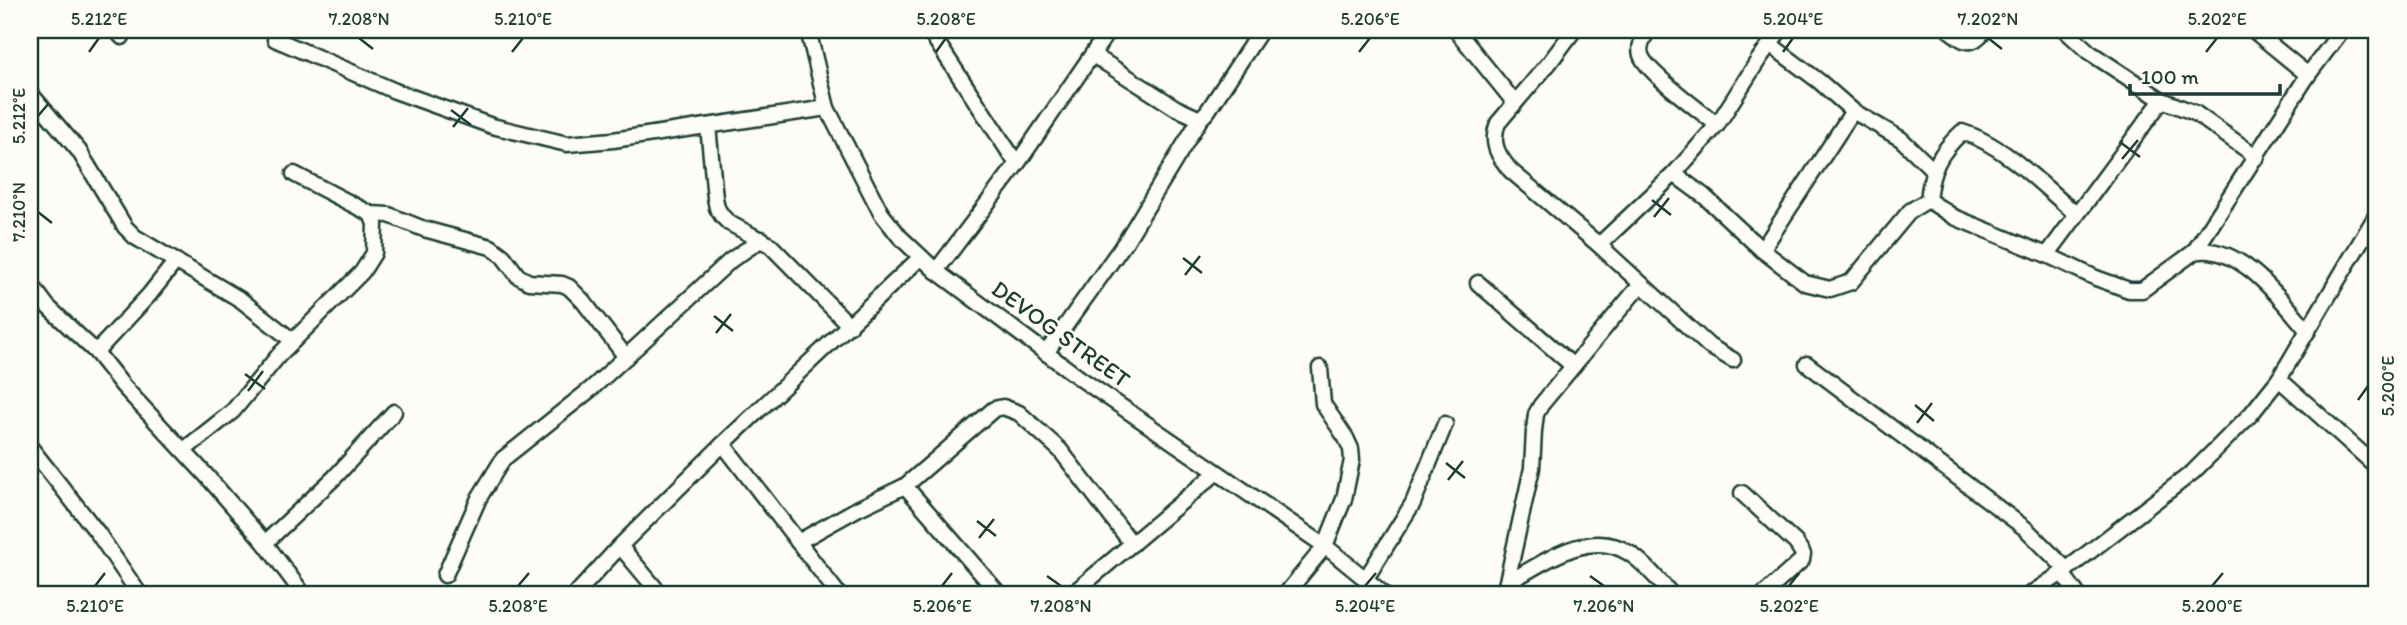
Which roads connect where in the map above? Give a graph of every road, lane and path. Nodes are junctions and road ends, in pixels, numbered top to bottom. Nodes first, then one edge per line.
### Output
1 (808, 30) edge
2 (1109, 30) edge
3 (1261, 30) edge
4 (1455, 30) edge
5 (1574, 30) edge
6 (1648, 30) edge
7 (1780, 30) edge
8 (1949, 30) edge
9 (1985, 30) edge
10 (2065, 30) edge
11 (2253, 30) edge
12 (2342, 30) edge
13 (933, 31) edge
14 (275, 39) dead end
15 (1771, 45) junction
16 (1093, 55) junction
17 (2308, 75) junction
18 (30, 93) edge
19 (2162, 100) junction
20 (1515, 103) junction
21 (827, 108) junction
22 (1853, 111) junction
23 (1200, 119) junction
24 (1717, 125) junction
25 (708, 127) junction
26 (2258, 157) junction
27 (1017, 164) junction
28 (1933, 170) junction
29 (294, 174) dead end
30 (1675, 174) junction
31 (1928, 200) junction
32 (371, 214) junction
33 (2076, 214) junction
34 (2377, 214) edge
35 (761, 239) junction
36 (1599, 245) junction
37 (1762, 250) junction
38 (2194, 252) junction
39 (2047, 255) junction
40 (921, 257) junction
41 (176, 261) junction
42 (936, 271) junction
43 (30, 283) edge
44 (1478, 283) dead end
45 (1641, 284) junction
46 (850, 326) junction
47 (2308, 331) junction
48 (293, 341) junction
49 (96, 352) junction
50 (1046, 353) junction
51 (626, 356) junction
52 (1733, 360) dead end
53 (1807, 364) dead end
54 (1573, 366) junction
55 (1320, 368) dead end
56 (2279, 379) junction
57 (394, 412) dead end
58 (1445, 424) dead end
59 (723, 444) junction
60 (30, 447) edge
61 (184, 450) junction
62 (2377, 467) edge
63 (1216, 473) junction
64 (905, 486) junction
65 (1742, 493) dead end
66 (798, 542) junction
67 (265, 543) junction
68 (1132, 544) junction
69 (620, 546) junction
70 (1325, 546) junction
71 (2064, 571) junction
72 (445, 575) dead end
73 (1365, 580) junction
74 (1506, 589) edge
75 (140, 595) edge
76 (301, 595) edge
77 (575, 595) edge
78 (661, 595) edge
79 (839, 595) edge
80 (1000, 595) edge
81 (1071, 595) edge
82 (1286, 595) edge
83 (1384, 595) edge
84 (1672, 595) edge
85 (1763, 595) edge
86 (2029, 595) edge
87 (2078, 595) edge

1 - 21 street, DEVOG STREET
2 - 16 street
3 - 23 street
4 - 20 street
5 - 20 street
6 - 24 street
7 - 15 street
8 - 9 street
10 - 19 street
11 - 17 street
12 - 17 street
13 - 27 street
14 - 25 street
15 - 22 street
15 - 24 street
16 - 23 street
16 - 27 street
17 - 26 street
18 - 41 street
19 - 26 street
19 - 33 street
20 - 36 street
21 - 25 street
21 - 40 street, DEVOG STREET
22 - 28 street
22 - 37 street
23 - 50 street
24 - 30 street
25 - 35 street
26 - 38 street
27 - 42 street
28 - 31 street
28 - 33 street
29 - 32 street
30 - 36 street
30 - 37 street
31 - 37 street
31 - 39 street
32 - 48 street
32 - 51 street
33 - 39 street
34 - 47 street
35 - 46 street
35 - 51 street
36 - 45 street
38 - 39 street
38 - 47 street
40 - 42 street, DEVOG STREET
40 - 46 street
41 - 48 street
41 - 49 street
42 - 50 street, DEVOG STREET
43 - 49 street
44 - 54 street
45 - 52 street
45 - 54 street
46 - 59 street
47 - 56 street
48 - 61 street
49 - 61 street
50 - 63 street, DEVOG STREET
51 - 72 street
53 - 71 street
54 - 74 street
55 - 70 street
56 - 62 street
56 - 71 street
57 - 67 street
58 - 73 street
59 - 66 street
59 - 69 street
60 - 75 street
61 - 67 street
63 - 68 street
63 - 70 street, DEVOG STREET
64 - 66 street
64 - 68 street
64 - 80 street
65 - 85 street
66 - 79 street
67 - 76 street
68 - 81 street
69 - 77 street
69 - 78 street
70 - 73 street, DEVOG STREET
70 - 82 street
71 - 86 street
71 - 87 street
73 - 83 street, DEVOG STREET
74 - 84 street

